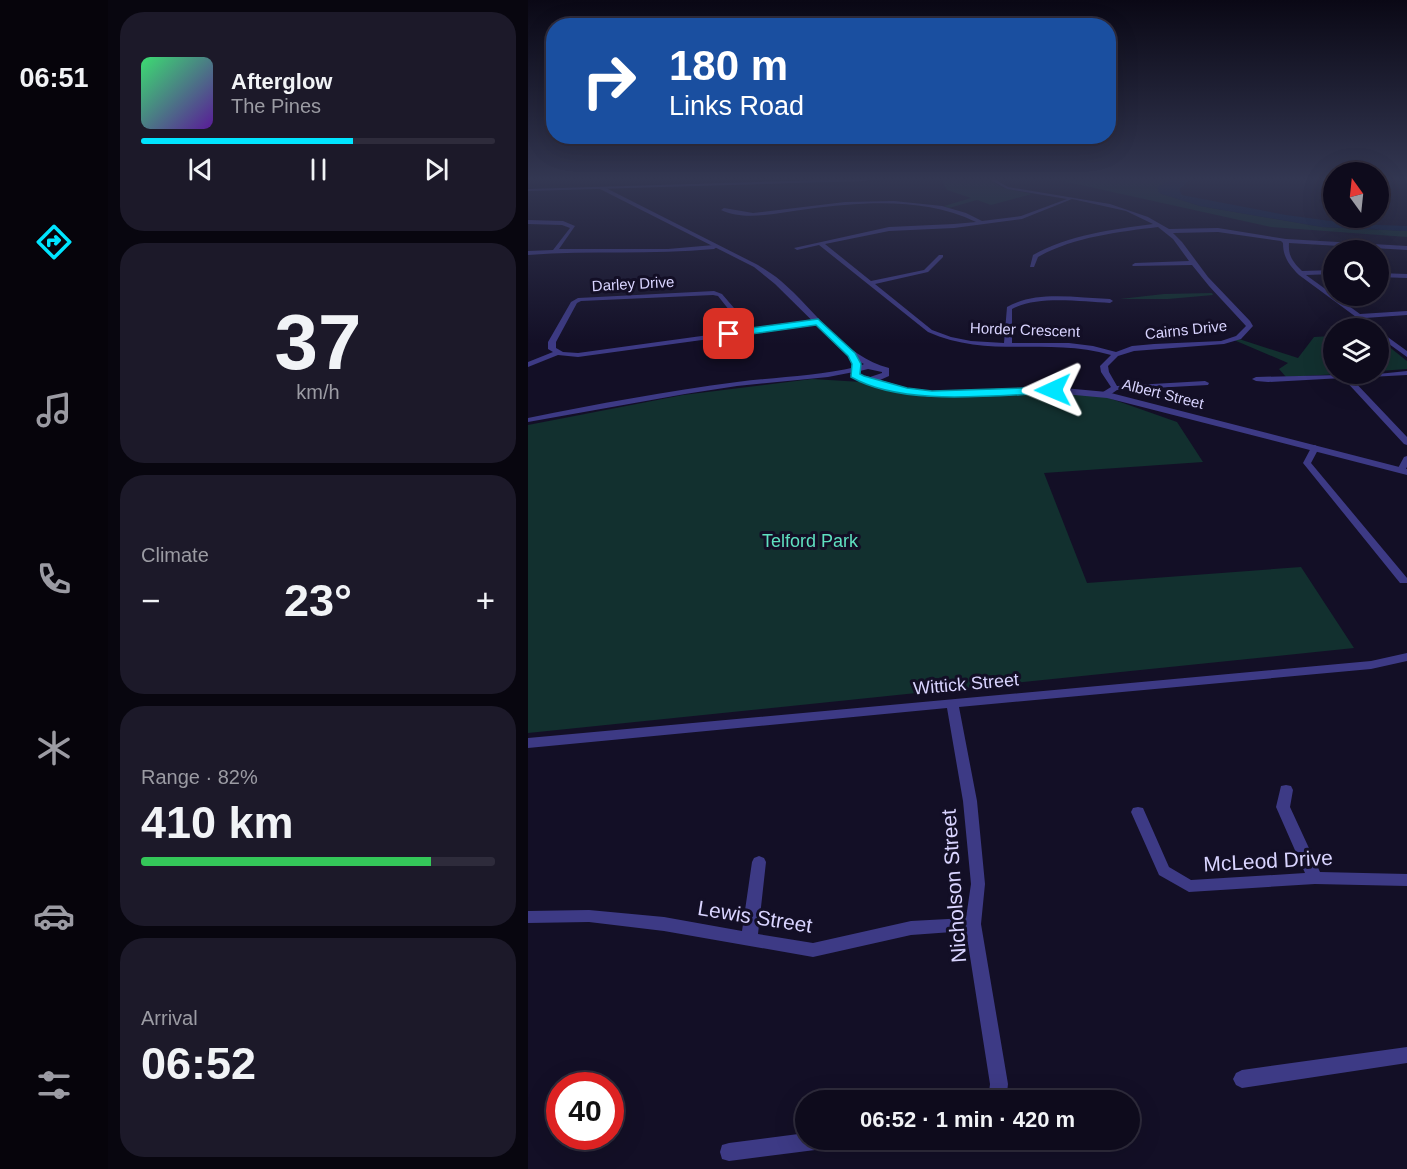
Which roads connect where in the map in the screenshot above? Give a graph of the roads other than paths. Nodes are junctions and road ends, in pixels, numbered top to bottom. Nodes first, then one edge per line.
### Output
1 (567, 235) edge
2 (690, 235) edge
3 (863, 235) edge
4 (1098, 235) edge
5 (1171, 235) edge
6 (1245, 235) edge
7 (1284, 241) junction
8 (820, 244) junction
9 (714, 247) junction
10 (797, 248) dead end
11 (1407, 248) edge
12 (556, 250) junction
13 (528, 253) edge
14 (941, 256) dead end
15 (1193, 263) junction
16 (1032, 266) dead end
17 (1135, 266) dead end
18 (1323, 272) edge
19 (1301, 273) junction
20 (1389, 275) edge
21 (1407, 276) edge
22 (870, 283) junction
23 (1110, 302) dead end
24 (1407, 313) edge
25 (1358, 316) junction
26 (1361, 318) edge
27 (818, 322) junction
28 (750, 331) junction
29 (1389, 342) edge
30 (1008, 343) junction
31 (559, 352) junction
32 (1116, 354) junction
33 (852, 355) junction
34 (1407, 355) edge
35 (528, 365) edge
36 (874, 366) junction
37 (857, 369) junction
38 (1407, 373) edge
39 (1389, 374) edge
40 (822, 375) junction
41 (886, 375) junction
42 (1323, 377) edge
43 (1256, 378) dead end
44 (864, 379) junction
45 (1205, 383) dead end
46 (1353, 384) edge
47 (907, 391) junction
48 (1111, 392) junction
49 (528, 420) edge
50 (1407, 442) edge
51 (1314, 448) junction
52 (1407, 459) edge
53 (1404, 471) edge
54 (1402, 582) edge
55 (1407, 657) edge
56 (952, 704) junction
57 (528, 742) edge
58 (1286, 790) dead end
59 (1138, 812) dead end
60 (759, 862) dead end
61 (1315, 878) junction
62 (1407, 880) edge
63 (528, 917) edge
64 (973, 924) junction
65 (749, 940) junction
66 (1407, 1055) edge
67 (1242, 1079) dead end
68 (998, 1090) edge
69 (795, 1144) edge
70 (729, 1152) dead end

1 - 12 street
2 - 9 street
3 - 8 street
4 - 16 street
5 - 15 street, Cairns Drive
6 - 7 street
7 - 11 street
7 - 19 street
8 - 10 street
8 - 22 street, Horder Crescent
9 - 12 street
9 - 27 street
12 - 13 street
14 - 22 street
15 - 17 street
15 - 32 street, Cairns Drive
18 - 19 street
19 - 25 street
20 - 21 street
22 - 30 street, Horder Crescent
23 - 30 street
24 - 25 street
25 - 26 street
27 - 28 street
27 - 33 street
28 - 31 street
28 - 31 street, Darley Drive
29 - 34 street
30 - 32 street, Horder Crescent
31 - 35 street
32 - 48 street
33 - 36 street
33 - 37 street
36 - 37 street
36 - 41 street
37 - 40 street
37 - 44 street
38 - 39 street
40 - 44 street
40 - 49 street
41 - 44 street
41 - 47 street
42 - 43 street
44 - 47 street, Albert Street
45 - 48 street
46 - 50 street
47 - 48 street, Albert Street
48 - 51 street, Albert Street
51 - 53 street, Albert Street
51 - 54 street
52 - 53 street
55 - 56 street, Wittick Street
56 - 57 street, Wittick Street
56 - 64 street, Nicholson Street
58 - 61 street
59 - 61 street, McLeod Drive
60 - 65 street
61 - 62 street, McLeod Drive
63 - 65 street, Lewis Street
64 - 65 street, Lewis Street
64 - 68 street, Nicholson Street
66 - 67 street
69 - 70 street

